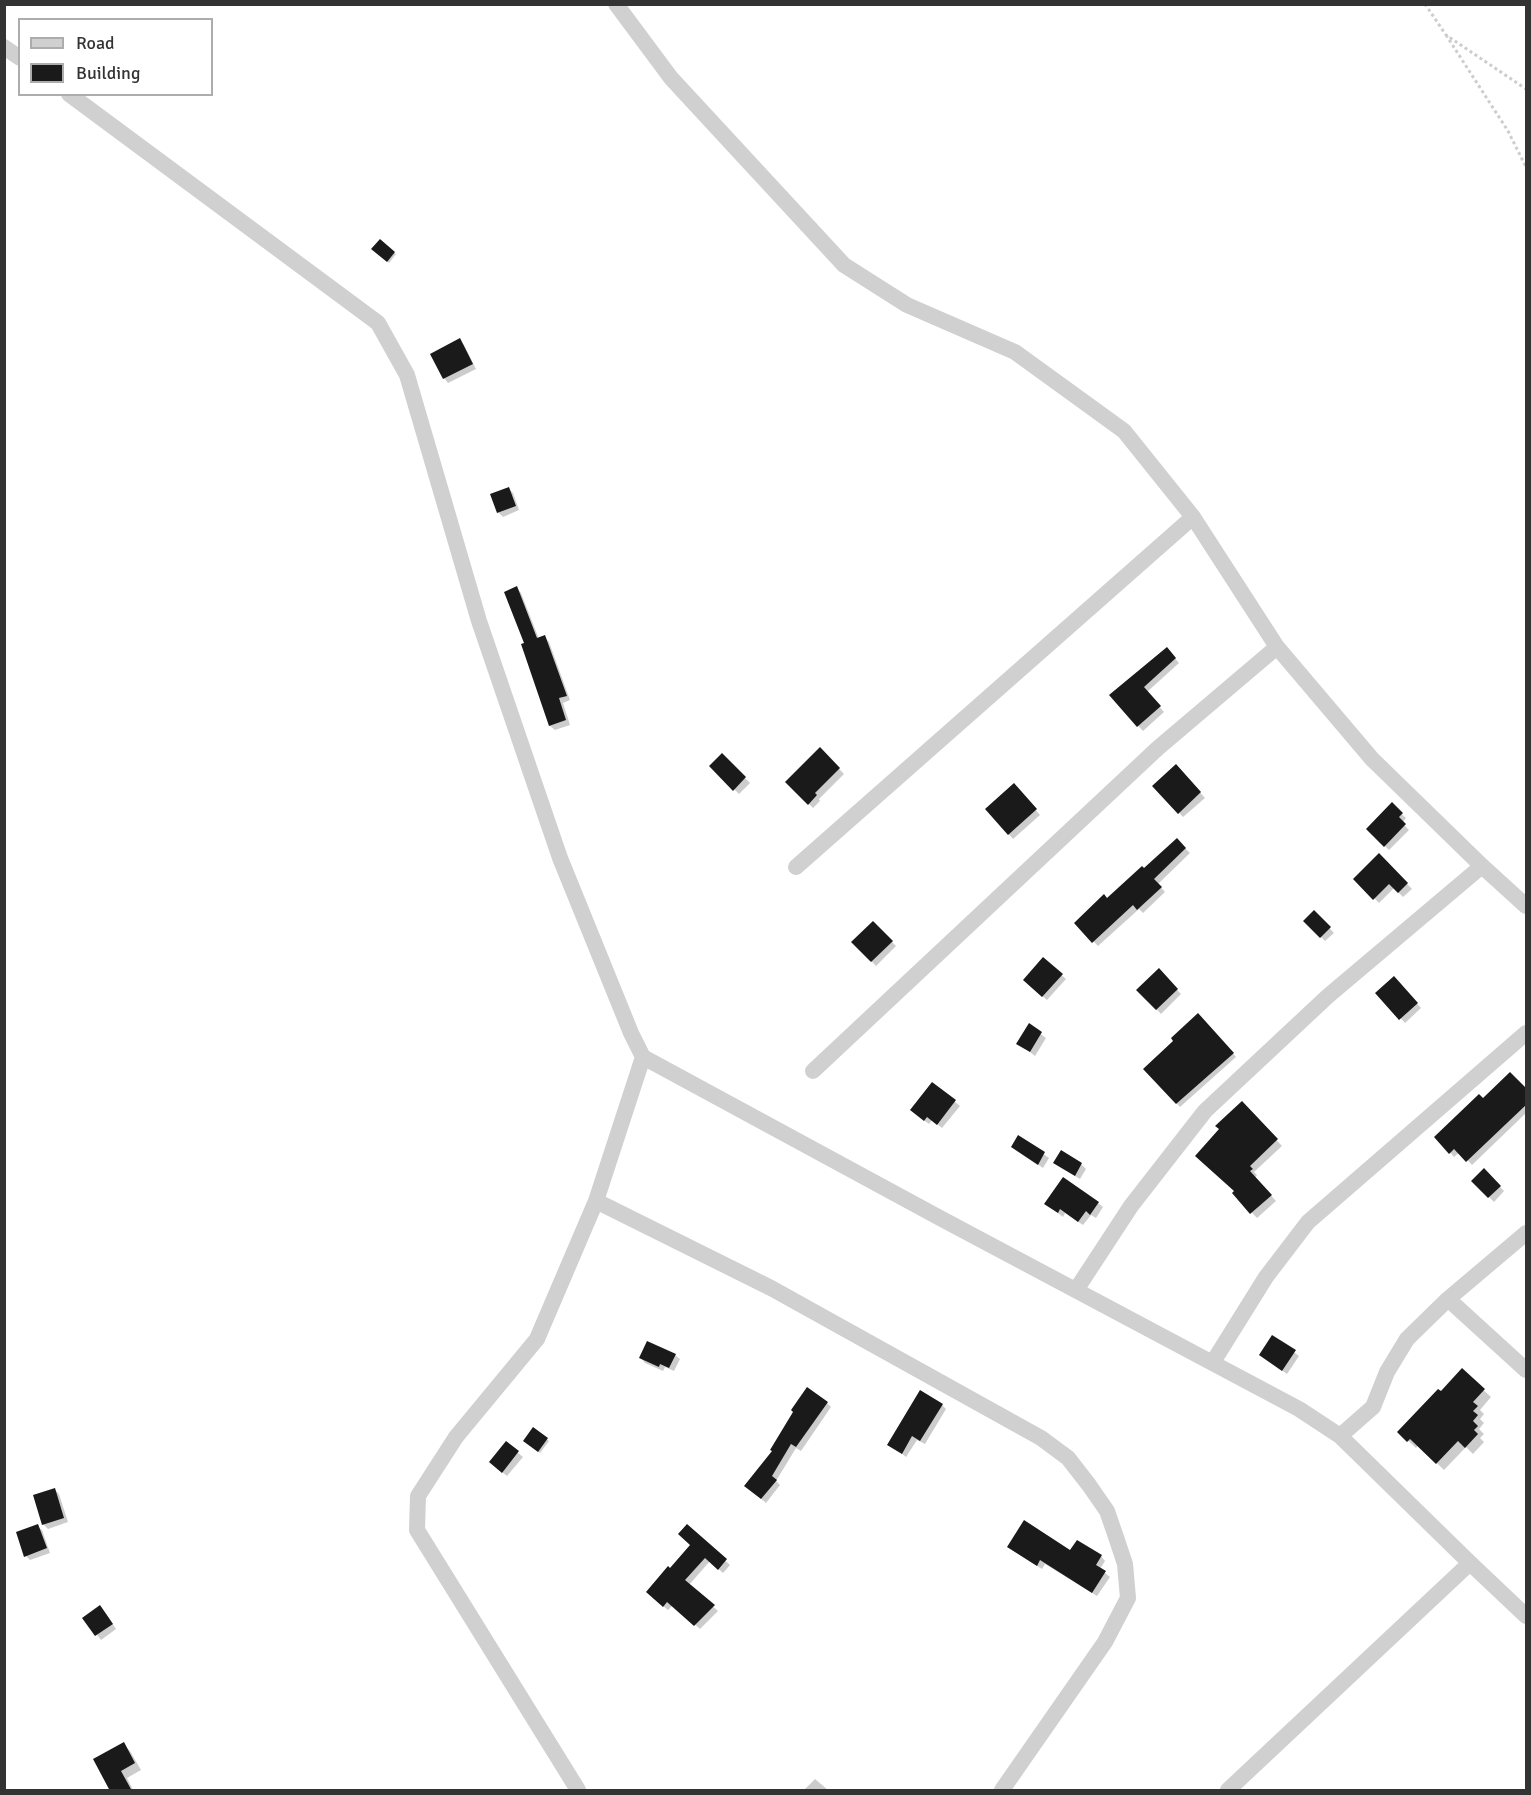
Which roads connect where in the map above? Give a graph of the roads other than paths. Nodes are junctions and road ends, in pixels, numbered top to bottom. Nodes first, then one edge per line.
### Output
1 (616, 4) edge
2 (4, 46) edge
3 (18, 56) edge
4 (72, 96) edge
5 (1193, 517) junction
6 (1276, 647) junction
7 (1482, 866) junction
8 (796, 867) dead end
9 (1527, 906) edge
10 (1527, 1033) edge
11 (643, 1057) junction
12 (813, 1071) dead end
13 (596, 1202) junction
14 (1527, 1233) edge
15 (1076, 1290) junction
16 (1448, 1299) junction
17 (1213, 1362) junction
18 (1527, 1370) edge
19 (1340, 1436) junction
20 (1470, 1563) junction
21 (1527, 1616) edge
22 (1229, 1790) edge
23 (578, 1791) edge
24 (1002, 1791) edge

1 - 5 street
2 - 3 street
4 - 11 street
5 - 6 street
5 - 8 street
6 - 7 street
6 - 12 street
7 - 9 street
7 - 15 street
10 - 17 street
11 - 13 street
11 - 15 street
13 - 23 street
13 - 24 street
14 - 16 street
15 - 17 street
16 - 18 street
16 - 19 street
17 - 19 street
19 - 20 street
20 - 21 street
20 - 22 street

